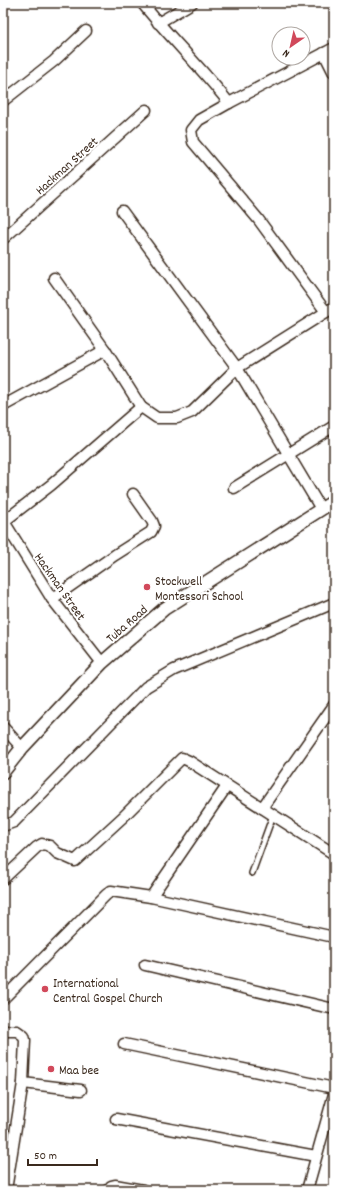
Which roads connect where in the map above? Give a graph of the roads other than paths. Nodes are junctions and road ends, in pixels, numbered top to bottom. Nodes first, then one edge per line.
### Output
1 (142, 3) edge
2 (192, 3) edge
3 (158, 23) junction
4 (86, 31) dead end
5 (334, 48) edge
6 (324, 53) junction
7 (334, 73) edge
8 (3, 101) edge
9 (229, 103) junction
10 (146, 110) dead end
11 (122, 211) dead end
12 (3, 239) edge
13 (54, 278) dead end
14 (330, 309) edge
15 (105, 350) junction
16 (237, 368) junction
17 (3, 406) edge
18 (141, 407) junction
19 (334, 426) edge
20 (288, 455) junction
21 (234, 488) dead end
22 (133, 494) dead end
23 (334, 501) edge
24 (321, 509) junction
25 (3, 522) edge
26 (52, 599) junction
27 (334, 603) edge
28 (102, 663) junction
29 (334, 705) edge
30 (3, 727) edge
31 (22, 748) junction
32 (3, 772) edge
33 (227, 786) junction
34 (262, 808) junction
35 (273, 815) junction
36 (3, 826) edge
37 (334, 854) edge
38 (252, 873) dead end
39 (3, 879) edge
40 (151, 897) junction
41 (334, 937) edge
42 (145, 965) dead end
43 (3, 999) edge
44 (334, 1009) edge
45 (3, 1031) edge
46 (124, 1044) dead end
47 (23, 1083) junction
48 (334, 1088) edge
49 (81, 1090) dead end
50 (334, 1094) edge
51 (116, 1119) dead end
52 (316, 1156) junction
53 (5, 1187) edge
54 (109, 1190) edge
55 (143, 1190) edge
56 (307, 1190) edge

1 - 3 street
2 - 3 street
3 - 9 street
4 - 8 street
5 - 6 street
6 - 7 street
6 - 9 street
9 - 14 street
10 - 12 street, Hackman Street
11 - 16 street
13 - 15 street
14 - 16 street
15 - 17 street
15 - 18 street
16 - 18 street
16 - 20 street
18 - 25 street
19 - 20 street
20 - 21 street
20 - 24 street
22 - 26 street
23 - 24 street, Tuba Road
24 - 28 street, Tuba Road
25 - 26 street, Hackman Street
26 - 28 street, Hackman Street
27 - 36 street
28 - 31 street, Tuba Road
29 - 34 street
30 - 31 street
31 - 32 street, Tuba Road
33 - 34 street
33 - 39 street
33 - 40 street
34 - 35 street
35 - 37 street
35 - 38 lane
40 - 41 street
40 - 43 street
42 - 44 street
45 - 47 street
46 - 48 street
47 - 49 street
47 - 53 street
50 - 52 street
51 - 52 street
52 - 56 street
54 - 55 street

